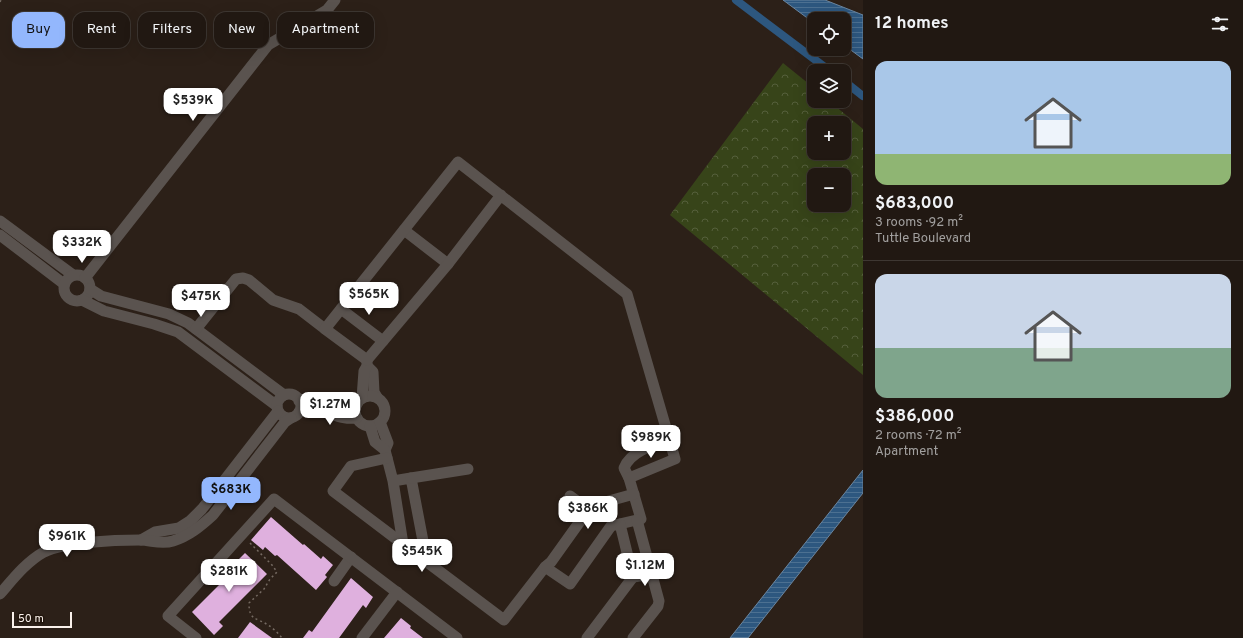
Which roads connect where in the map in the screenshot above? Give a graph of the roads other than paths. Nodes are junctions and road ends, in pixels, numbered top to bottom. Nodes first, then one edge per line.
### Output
1 (335, 0) edge
2 (501, 195) junction
3 (0, 221) edge
4 (404, 230) junction
5 (0, 235) edge
6 (448, 264) junction
7 (73, 275) junction
8 (85, 278) junction
9 (64, 284) junction
10 (90, 290) junction
11 (82, 300) junction
12 (341, 309) junction
13 (196, 329) junction
14 (325, 329) junction
15 (383, 341) junction
16 (367, 363) junction
17 (284, 395) junction
18 (377, 398) junction
19 (359, 401) junction
20 (277, 408) junction
21 (296, 410) junction
22 (357, 418) junction
23 (375, 424) junction
24 (669, 440) junction
25 (386, 454) junction
26 (468, 469) dead end
27 (411, 478) junction
28 (629, 478) junction
29 (393, 481) junction
30 (634, 494) junction
31 (570, 496) dead end
32 (589, 510) junction
33 (637, 520) junction
34 (620, 524) junction
35 (141, 540) junction
36 (404, 544) junction
37 (351, 557) junction
38 (427, 562) junction
39 (545, 567) junction
40 (653, 574) junction
41 (633, 578) junction
42 (334, 581) dead end
43 (397, 592) junction
44 (0, 594) edge
45 (196, 638) edge
46 (362, 638) edge
47 (457, 638) edge
48 (587, 638) edge
49 (633, 638) edge

1 - 8 street
2 - 4 street
2 - 6 street
2 - 24 street
3 - 7 street
4 - 6 street
4 - 12 street
5 - 9 street
6 - 15 street
7 - 8 street
7 - 9 street
8 - 10 street
9 - 11 street
10 - 11 street
10 - 13 street
11 - 20 street
12 - 14 street
12 - 15 street
13 - 14 street
13 - 17 street
14 - 16 street
15 - 16 street
16 - 18 street
16 - 19 street
17 - 20 street
17 - 21 street
18 - 19 street
18 - 23 street
19 - 21 street
19 - 22 street
20 - 21 street
20 - 35 street
21 - 22 street
21 - 35 street
22 - 23 street
23 - 25 street
24 - 28 street
24 - 28 street
25 - 29 street
25 - 36 street
26 - 27 street
27 - 29 street
27 - 38 street
28 - 30 street
29 - 36 street
30 - 32 street
30 - 33 street
31 - 32 street
32 - 39 street
33 - 34 street
33 - 40 street
34 - 39 street
34 - 41 street
35 - 44 street
36 - 38 street
37 - 42 street
37 - 43 street
37 - 45 street
38 - 39 street
40 - 41 street
40 - 49 street
41 - 48 street
43 - 46 street
43 - 47 street

